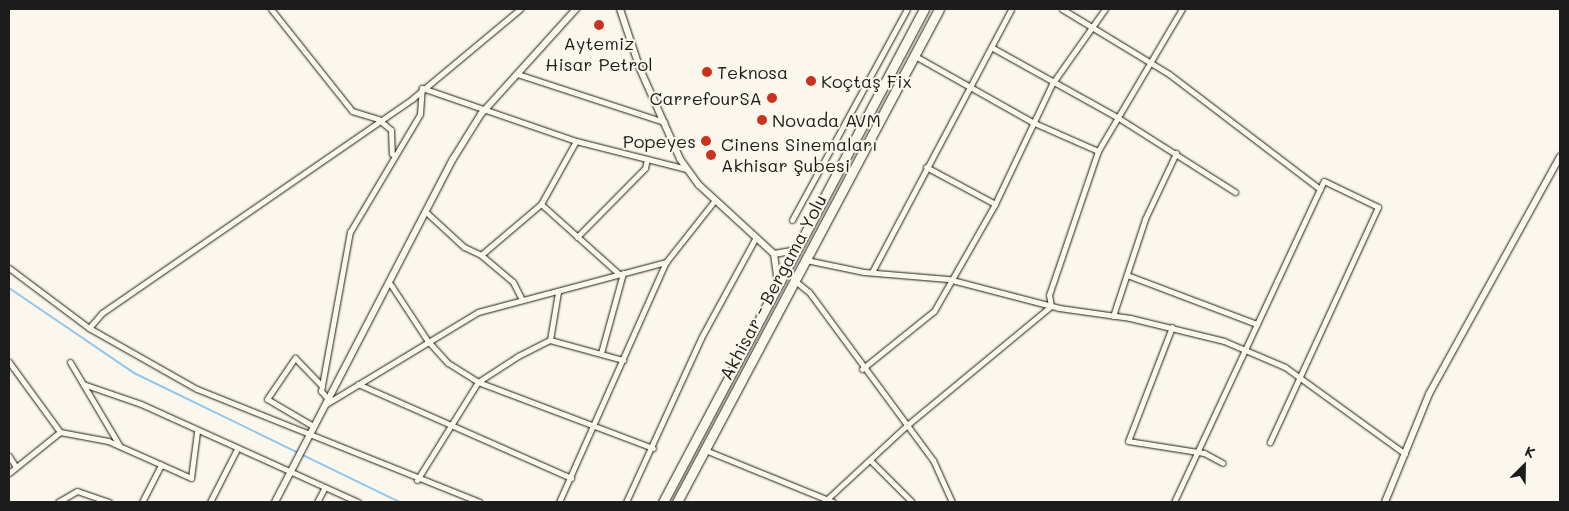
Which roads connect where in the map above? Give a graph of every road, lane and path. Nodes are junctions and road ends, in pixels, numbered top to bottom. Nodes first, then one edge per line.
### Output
1 (271, 9) edge
2 (520, 9) edge
3 (576, 9) edge
4 (620, 9) edge
5 (907, 9) edge
6 (924, 9) edge
7 (939, 9) edge
8 (1012, 9) edge
9 (1062, 9) edge
10 (1105, 9) edge
11 (1182, 9) edge
12 (1092, 28) junction
13 (991, 47) junction
14 (915, 56) junction
15 (1149, 63) junction
16 (517, 74) junction
17 (1052, 84) junction
18 (970, 87) junction
19 (422, 88) junction
20 (486, 109) junction
21 (1117, 118) junction
22 (378, 119) junction
23 (665, 122) junction
24 (1032, 122) junction
25 (576, 141) junction
26 (1098, 151) junction
27 (1176, 154) junction
28 (1560, 156) edge
29 (391, 157) junction
30 (647, 159) junction
31 (926, 166) junction
32 (687, 168) junction
33 (1320, 189) junction
34 (1235, 192) dead end
35 (715, 200) junction
36 (541, 204) junction
37 (995, 204) junction
38 (427, 213) junction
39 (792, 220) dead end
40 (577, 237) junction
41 (756, 237) junction
42 (796, 250) junction
43 (774, 254) junction
44 (481, 255) junction
45 (806, 260) junction
46 (666, 262) junction
47 (9, 268) edge
48 (872, 272) junction
49 (621, 273) junction
50 (1127, 275) junction
51 (794, 279) junction
52 (951, 280) junction
53 (778, 283) junction
54 (391, 285) junction
55 (558, 292) junction
56 (522, 300) junction
57 (1051, 306) junction
58 (1113, 316) junction
59 (1257, 324) junction
60 (1172, 327) junction
61 (89, 328) junction
62 (427, 340) junction
63 (550, 340) junction
64 (1245, 350) junction
65 (601, 353) junction
66 (623, 360) junction
67 (9, 362) edge
68 (70, 362) dead end
69 (862, 369) junction
70 (1300, 379) junction
71 (478, 382) junction
72 (83, 384) junction
73 (358, 384) junction
74 (322, 386) junction
75 (327, 402) junction
76 (313, 426) junction
77 (447, 426) junction
78 (592, 426) junction
79 (906, 426) junction
80 (60, 432) junction
81 (196, 432) junction
82 (308, 436) junction
83 (1270, 442) dead end
84 (120, 446) junction
85 (653, 448) junction
86 (238, 449) junction
87 (705, 450) junction
88 (1198, 454) junction
89 (1405, 454) junction
90 (9, 456) edge
91 (870, 460) junction
92 (1223, 463) dead end
93 (161, 465) junction
94 (16, 467) junction
95 (9, 472) edge
96 (291, 473) junction
97 (571, 478) junction
98 (417, 480) junction
99 (324, 487) junction
100 (351, 501) edge
101 (829, 501) edge
102 (58, 502) edge
103 (108, 502) edge
104 (142, 502) edge
105 (210, 502) edge
106 (275, 502) edge
107 (317, 502) edge
108 (358, 502) edge
109 (479, 502) edge
110 (560, 502) edge
111 (626, 502) edge
112 (663, 502) edge
113 (677, 502) edge
114 (912, 502) edge
115 (952, 502) edge
116 (1174, 502) edge
117 (1384, 502) edge

1 - 22 street
2 - 19 street
3 - 16 street
4 - 23 street
5 - 39 street
6 - 42 main road, Akhisar - Bergama Yolu
7 - 14 main road, Akhisar - Bergama Yolu
8 - 13 street
9 - 12 street
10 - 12 street
11 - 15 street
12 - 15 street
12 - 17 street
13 - 17 street
13 - 18 street
14 - 18 street
14 - 45 main road, Akhisar - Bergama Yolu
15 - 21 street
15 - 33 street
16 - 20 street
16 - 23 street
17 - 21 street
17 - 24 street
18 - 24 street
18 - 31 street
19 - 20 street
19 - 22 street
19 - 29 street
20 - 25 street
20 - 38 street
21 - 26 street
21 - 27 street
22 - 29 street
22 - 61 street
23 - 32 street
24 - 26 street
24 - 37 street
25 - 30 street
25 - 36 street
26 - 57 street
27 - 34 street
27 - 50 street
28 - 89 street
29 - 74 street
30 - 32 street
30 - 40 street
31 - 37 street
31 - 48 street
32 - 35 street
33 - 59 street
33 - 70 street
35 - 41 street
35 - 46 street
36 - 40 street
36 - 44 street
37 - 52 street
38 - 44 street
38 - 54 street
40 - 49 street
41 - 43 street
41 - 85 street
42 - 43 street
42 - 53 main road, Akhisar - Bergama Yolu
43 - 53 street
44 - 56 street
45 - 48 street
45 - 51 main road, Akhisar - Bergama Yolu
46 - 49 street
46 - 66 street
47 - 61 street
48 - 52 street
49 - 55 street
49 - 65 street
50 - 58 street
50 - 59 street
51 - 69 street
51 - 87 main road, Akhisar - Bergama Yolu
52 - 57 street
52 - 69 street
53 - 112 main road, Akhisar - Bergama Yolu
54 - 62 street
54 - 75 street
55 - 56 street
55 - 63 street
56 - 62 street
57 - 58 street
57 - 79 street
58 - 60 street
59 - 64 street
60 - 64 street
60 - 88 street
61 - 82 street
62 - 71 street
62 - 73 street
63 - 65 street
63 - 71 street
64 - 70 street
64 - 88 street
65 - 66 street
66 - 78 street
67 - 80 street
68 - 72 street
69 - 79 street
70 - 83 street
70 - 89 street
71 - 77 street
71 - 78 street
72 - 81 street
72 - 84 street
73 - 75 street
73 - 77 street
74 - 75 street
74 - 76 street
75 - 76 street
76 - 82 street
77 - 97 street
77 - 98 street
78 - 85 street
78 - 97 street
79 - 91 street
79 - 115 street
80 - 84 street
80 - 94 street
81 - 86 street
81 - 93 street
82 - 96 street
82 - 98 street
84 - 93 street
85 - 111 street
86 - 96 street
86 - 105 street
87 - 101 street
87 - 113 main road, Akhisar - Bergama Yolu
88 - 92 street
88 - 116 street
89 - 117 street
90 - 94 street
91 - 101 street
91 - 114 street
93 - 104 street
94 - 95 street
96 - 99 street
96 - 106 street
97 - 110 street
98 - 109 street
99 - 100 street
99 - 107 street
100 - 108 street
102 - 103 street

